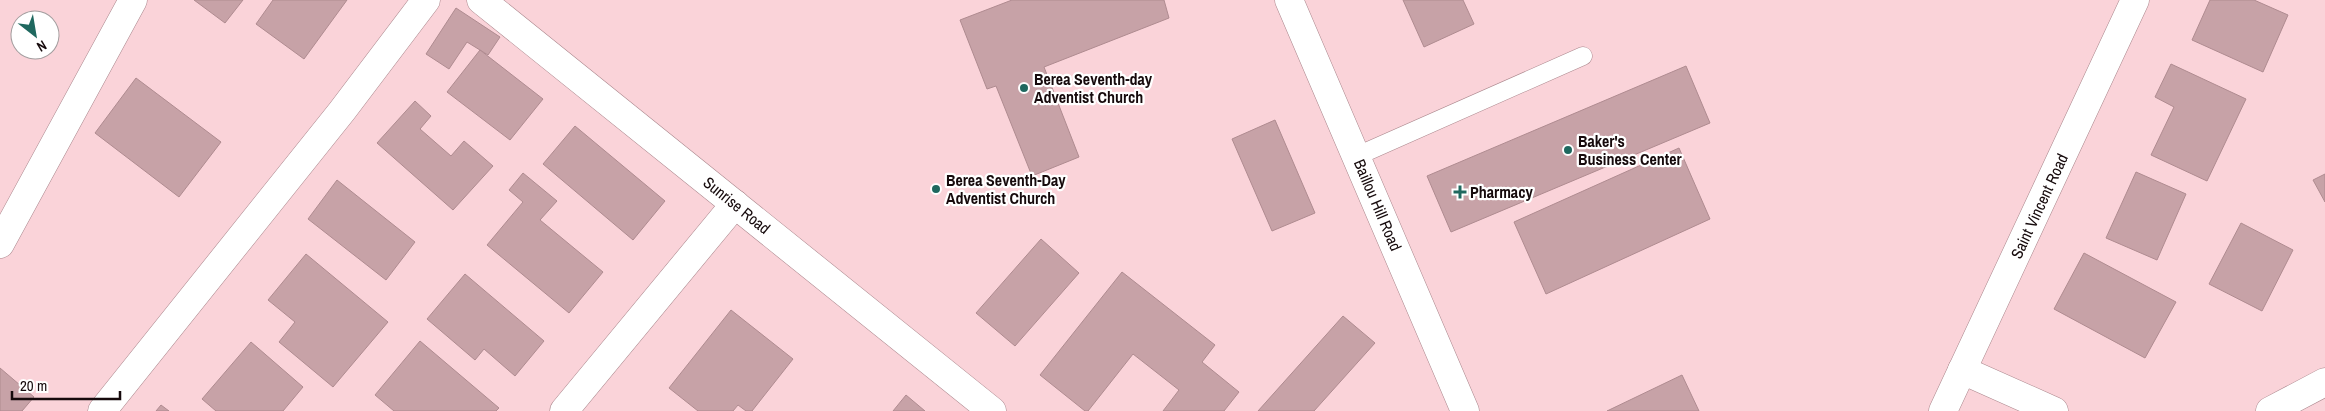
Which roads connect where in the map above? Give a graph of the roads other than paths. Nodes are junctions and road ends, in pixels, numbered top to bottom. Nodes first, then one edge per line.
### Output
1 (132, 0) edge
2 (426, 0) edge
3 (481, 0) edge
4 (1290, 0) edge
5 (2135, 0) edge
6 (1583, 56) dead end
7 (1357, 156) junction
8 (735, 204) junction
9 (0, 244) edge
10 (1962, 370) junction
11 (2325, 382) edge
12 (102, 411) edge
13 (564, 411) edge
14 (992, 411) edge
15 (1465, 411) edge
16 (1943, 411) edge
17 (2054, 411) edge
18 (2270, 411) edge

1 - 9 street
2 - 12 street
3 - 8 street, Sunrise Road
4 - 7 street, Baillou Hill Road
5 - 10 street, Saint Vincent Road
6 - 7 lane
7 - 15 street, Baillou Hill Road
8 - 13 street
8 - 14 street, Sunrise Road
10 - 16 street, Saint Vincent Road
10 - 17 street
11 - 18 street

